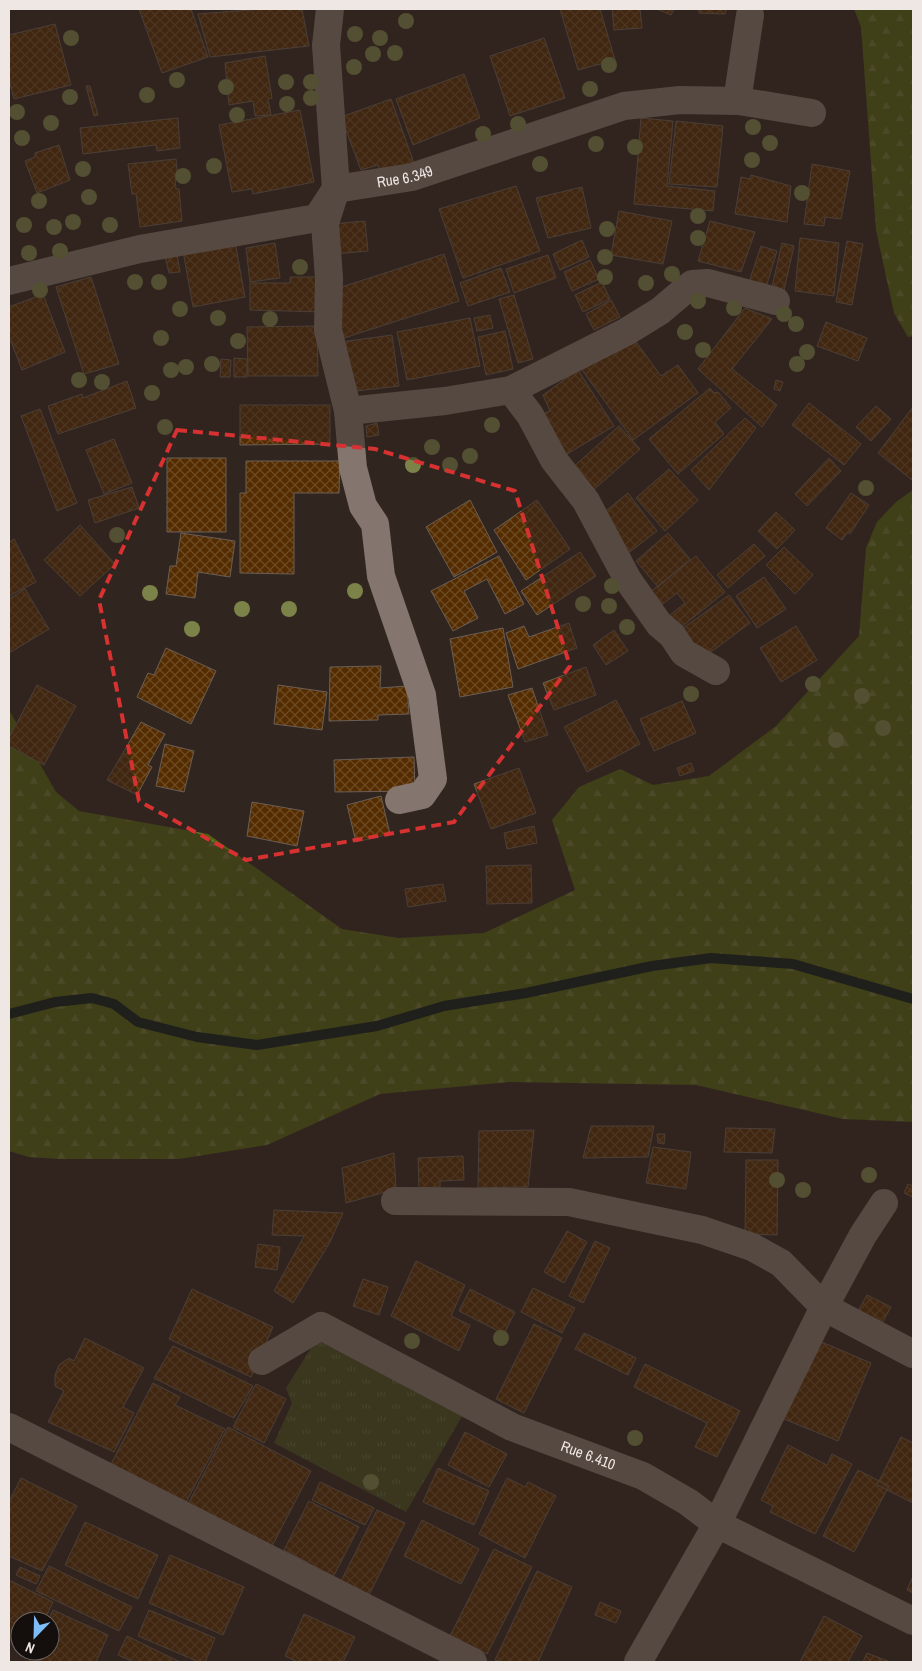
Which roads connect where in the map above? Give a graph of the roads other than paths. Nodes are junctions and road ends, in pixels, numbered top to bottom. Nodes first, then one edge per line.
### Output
1 (330, 9) edge
2 (750, 15) dead end
3 (740, 101) junction
4 (812, 113) dead end
5 (336, 189) junction
6 (9, 281) edge
7 (776, 302) dead end
8 (511, 390) junction
9 (348, 411) junction
10 (716, 671) dead end
11 (399, 800) dead end
12 (395, 1201) dead end
13 (884, 1203) dead end
14 (824, 1307) junction
15 (913, 1354) edge
16 (262, 1361) dead end
17 (9, 1427) edge
18 (717, 1524) junction
19 (913, 1621) edge
20 (473, 1662) edge
21 (638, 1662) edge

1 - 5 street
2 - 3 street
3 - 4 street, Rue 6.349
3 - 5 street, Rue 6.349
5 - 6 street
5 - 9 street
7 - 8 street
8 - 9 street
8 - 10 street
9 - 11 street
12 - 14 street
13 - 14 street
14 - 15 street
14 - 18 street
16 - 18 street, Rue 6.410
17 - 20 street
18 - 19 street, Rue 6.410
18 - 21 street

